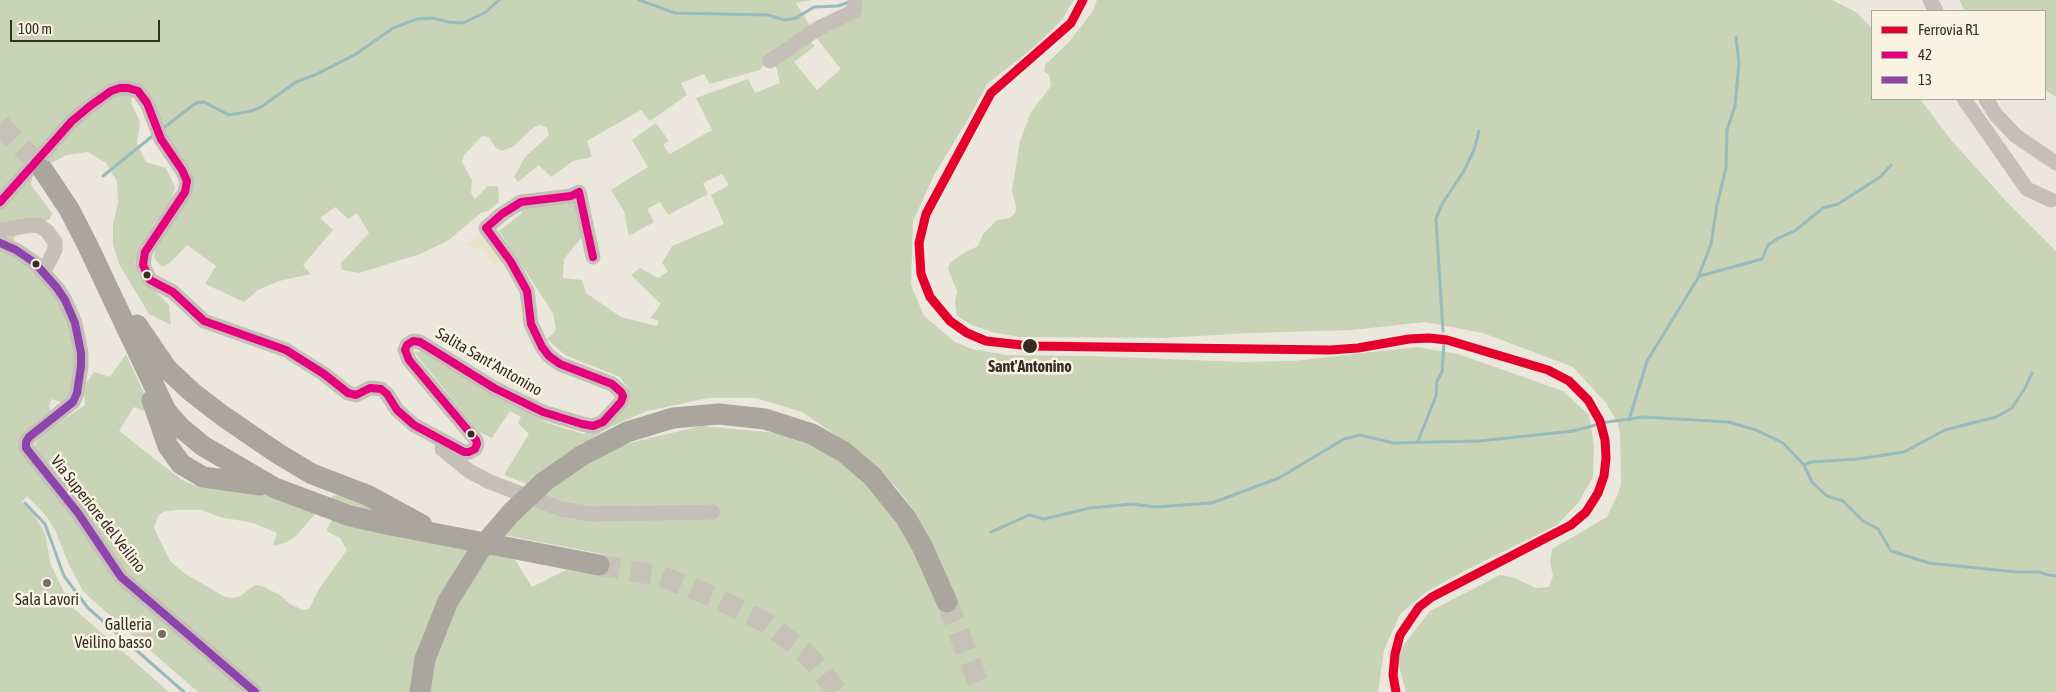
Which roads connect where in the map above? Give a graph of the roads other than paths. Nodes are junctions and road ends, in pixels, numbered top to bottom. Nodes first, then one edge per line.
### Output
1 (854, 6) edge
2 (770, 61) dead end
3 (1965, 100) edge
4 (1987, 100) edge
5 (2056, 162) edge
6 (43, 170) tunnel mouth
7 (2051, 200) dead end
8 (0, 202) edge
9 (0, 230) edge
10 (0, 243) edge
11 (87, 244) junction
12 (593, 257) dead end
13 (44, 271) junction
14 (139, 357) junction
15 (426, 433) junction
16 (275, 488) junction
17 (712, 512) dead end
18 (437, 533) junction
19 (599, 565) tunnel mouth
20 (946, 602) tunnel mouth
21 (255, 692) edge
22 (420, 692) edge

1 - 2 street
3 - 7 street
4 - 5 street
6 - 11 highway
8 - 15 street, Salita Sant'Antonino
9 - 13 street
10 - 13 street, Via Superiore del Veilino
11 - 14 highway
11 - 18 highway
12 - 15 street, Salita Sant'Antonino
13 - 21 street, Via Superiore del Veilino
14 - 16 highway
14 - 16 highway
15 - 17 street, Salita Sant'Antonino
16 - 18 highway
18 - 19 highway
20 - 22 highway

